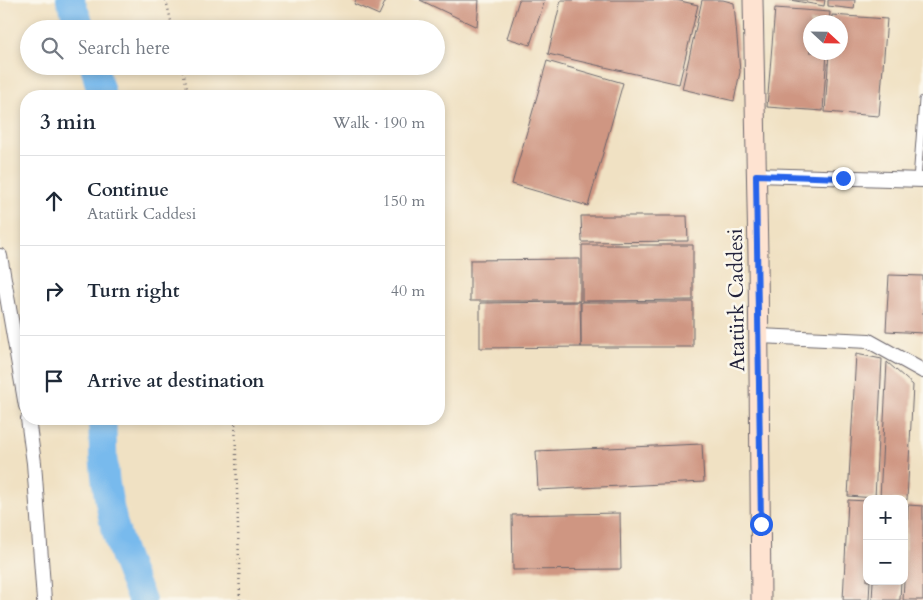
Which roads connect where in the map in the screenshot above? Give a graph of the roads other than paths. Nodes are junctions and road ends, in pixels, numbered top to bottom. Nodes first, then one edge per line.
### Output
1 (753, 0) edge
2 (923, 100) edge
3 (756, 175) junction
4 (920, 180) edge
5 (0, 256) edge
6 (759, 336) junction
7 (20, 371) edge
8 (923, 371) edge
9 (29, 425) edge
10 (44, 600) edge
11 (762, 600) edge

1 - 3 street, Atatürk Caddesi
2 - 4 lane
3 - 4 street
3 - 6 street, Atatürk Caddesi
5 - 7 street
6 - 8 street
6 - 11 street, Atatürk Caddesi
9 - 10 street

